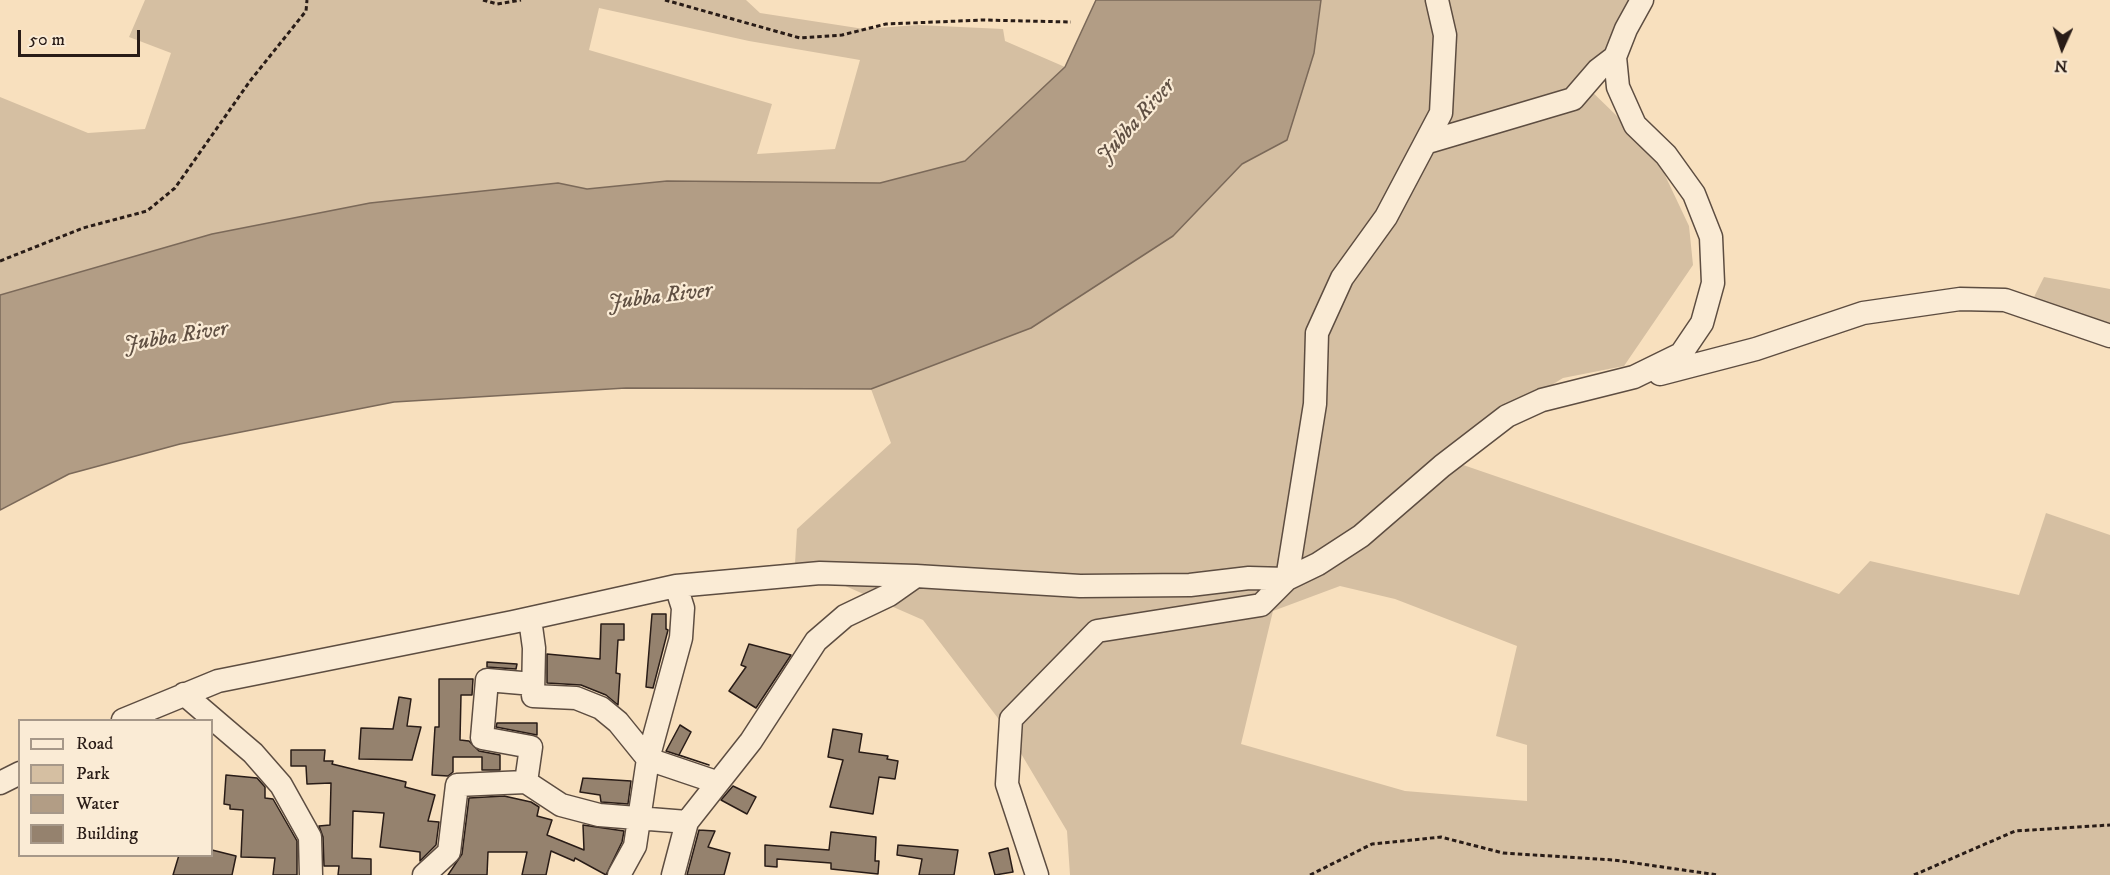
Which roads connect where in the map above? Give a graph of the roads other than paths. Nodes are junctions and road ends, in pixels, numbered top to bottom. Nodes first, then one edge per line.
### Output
1 (1437, 0) edge
2 (1642, 0) edge
3 (1615, 57) junction
4 (1428, 142) junction
5 (2110, 336) edge
6 (1634, 377) junction
7 (916, 576) junction
8 (1287, 579) junction
9 (676, 586) junction
10 (530, 619) junction
11 (533, 684) junction
12 (184, 694) junction
13 (125, 719) edge
14 (648, 759) junction
15 (18, 774) edge
16 (526, 782) junction
17 (716, 782) junction
18 (0, 783) edge
19 (640, 819) junction
20 (687, 822) junction
21 (311, 875) edge
22 (424, 875) edge
23 (619, 875) edge
24 (673, 875) edge
25 (1037, 875) edge

1 - 4 street
2 - 3 street
3 - 4 street
3 - 6 street
4 - 8 street
5 - 6 street
6 - 8 street
7 - 8 street
7 - 9 street
7 - 17 street
8 - 25 street
9 - 10 street
9 - 14 street
10 - 11 street
10 - 12 street
11 - 14 street
11 - 16 street
12 - 13 street
12 - 21 street
14 - 17 street
14 - 19 street
15 - 18 street
16 - 19 street
16 - 22 street
17 - 20 street
19 - 20 street
19 - 23 street
20 - 24 street

